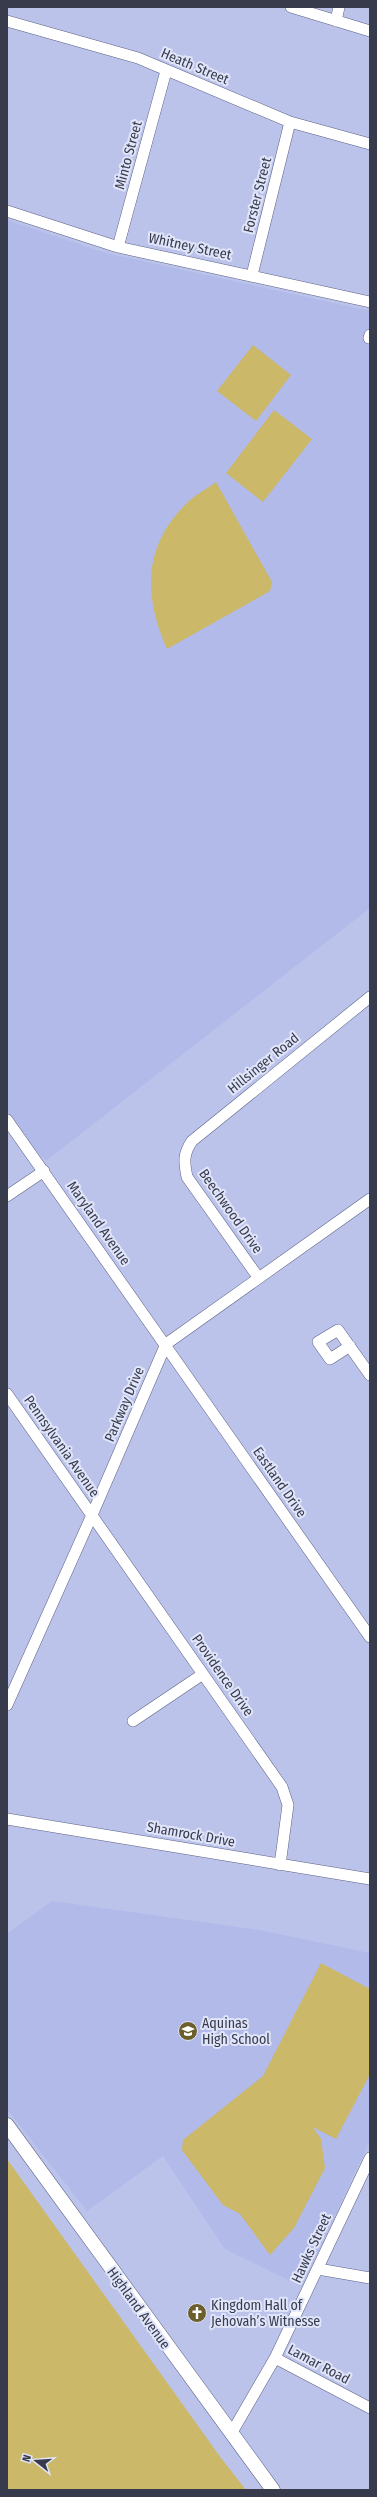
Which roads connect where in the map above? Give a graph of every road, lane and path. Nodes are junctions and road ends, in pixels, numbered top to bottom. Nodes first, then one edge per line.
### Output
1 (291, 7) edge
2 (339, 7) edge
3 (7, 21) edge
4 (336, 21) junction
5 (370, 31) edge
6 (166, 71) junction
7 (290, 122) junction
8 (370, 144) edge
9 (7, 211) edge
10 (118, 247) junction
11 (252, 275) junction
12 (370, 302) edge
13 (370, 997) edge
14 (7, 1120) edge
15 (184, 1160) joint
16 (44, 1171) junction
17 (7, 1196) edge
18 (370, 1199) edge
19 (258, 1277) junction
20 (166, 1344) junction
21 (350, 1346) dead end
22 (370, 1375) edge
23 (7, 1394) edge
24 (92, 1515) junction
25 (365, 1620) edge
26 (370, 1637) edge
27 (203, 1674) junction
28 (7, 1677) edge
29 (14, 1687) junction
30 (7, 1705) edge
31 (133, 1721) dead end
32 (7, 1819) edge
33 (280, 1865) junction
34 (370, 1879) edge
35 (7, 2125) edge
36 (370, 2158) edge
37 (318, 2269) junction
38 (370, 2278) edge
39 (275, 2358) junction
40 (370, 2408) edge
41 (231, 2434) junction
42 (273, 2490) edge

1 - 4 street
2 - 4 street
3 - 6 street, Heath Street
4 - 5 street
6 - 7 street, Heath Street
6 - 10 street, Minto Street
7 - 8 street, Heath Street
7 - 11 street, Forster Street
9 - 10 street, Whitney Street
10 - 11 street, Whitney Street
11 - 12 street, Whitney Street
13 - 15 street, Hillsinger Road
14 - 16 street, Maryland Avenue
15 - 19 street, Beechwood Drive
16 - 17 street
16 - 20 street, Maryland Avenue
18 - 19 street
19 - 20 street
20 - 24 street, Parkway Drive
20 - 25 street, Eastland Drive
21 - 22 street
23 - 24 street, Pennsylvania Avenue
24 - 27 street, Providence Drive
24 - 29 street, Parkway Drive
25 - 26 street, Eastland Drive
27 - 31 street
27 - 33 street, Providence Drive
28 - 29 street
29 - 30 street, Parkway Drive
32 - 33 street, Shamrock Drive
33 - 34 street, Shamrock Drive
35 - 41 main road, Highland Avenue
36 - 37 street, Hawks Street
37 - 38 street
37 - 39 street, Hawks Street
39 - 40 street, Lamar Road
39 - 41 street, Hawks Street
41 - 42 main road, Highland Avenue

